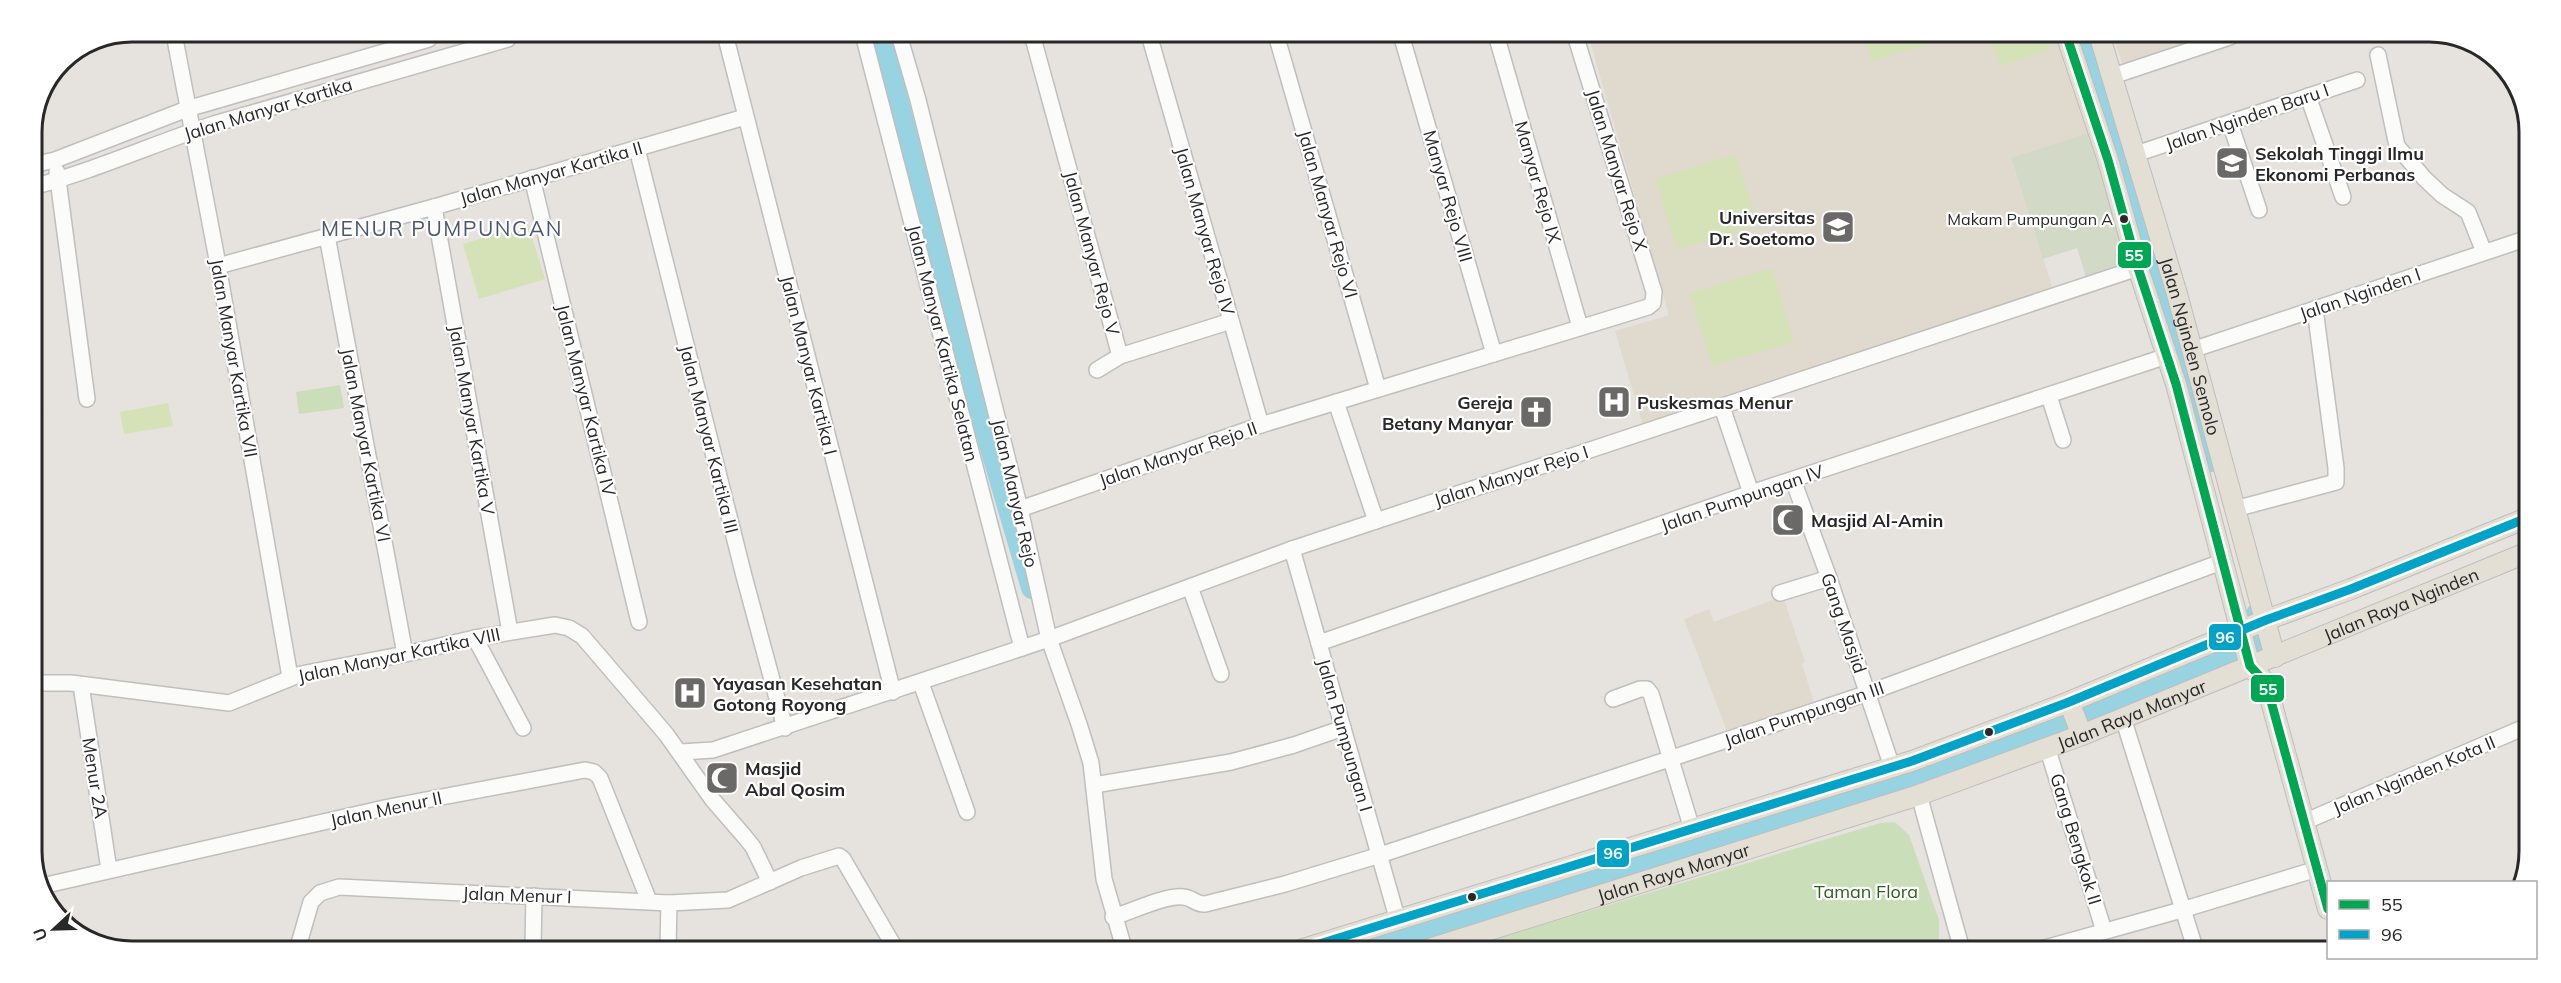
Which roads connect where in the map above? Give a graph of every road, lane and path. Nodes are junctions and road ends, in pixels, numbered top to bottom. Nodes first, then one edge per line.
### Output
1 (176, 42) edge
2 (419, 42) edge
3 (498, 42) edge
4 (727, 42) edge
5 (865, 42) edge
6 (901, 42) edge
7 (1034, 42) edge
8 (1151, 42) edge
9 (1278, 42) edge
10 (1403, 42) edge
11 (1498, 42) edge
12 (1577, 42) edge
13 (2069, 42) edge
14 (2102, 42) edge
15 (2215, 42) edge
16 (2378, 55) dead end
17 (2113, 76) junction
18 (2357, 80) dead end
19 (2308, 96) junction
20 (187, 109) junction
21 (745, 117) junction
22 (2230, 123) junction
23 (193, 131) junction
24 (637, 149) junction
25 (2136, 154) junction
26 (55, 160) junction
27 (42, 163) edge
28 (532, 178) junction
29 (58, 181) junction
30 (42, 185) edge
31 (2343, 197) dead end
32 (434, 207) junction
33 (2259, 210) dead end
34 (327, 236) junction
35 (2519, 240) edge
36 (2484, 252) junction
37 (218, 266) junction
38 (2138, 268) junction
39 (2163, 299) junction
40 (1653, 303) joint
41 (2315, 309) junction
42 (1231, 321) junction
43 (1580, 327) junction
44 (2196, 349) junction
45 (1494, 354) junction
46 (1120, 356) junction
47 (2167, 356) junction
48 (1097, 370) dead end
49 (1378, 389) junction
50 (2049, 396) junction
51 (87, 399) dead end
52 (1336, 402) junction
53 (1722, 407) junction
54 (1261, 425) junction
55 (2063, 440) dead end
56 (1793, 480) junction
57 (1751, 494) junction
58 (1020, 509) junction
59 (2235, 509) junction
60 (1376, 520) junction
61 (2519, 521) edge
62 (2470, 542) junction
63 (1293, 549) junction
64 (2519, 556) edge
65 (2224, 561) junction
66 (2482, 572) junction
67 (1829, 578) junction
68 (1190, 587) junction
69 (1780, 593) dead end
70 (639, 622) dead end
71 (510, 632) junction
72 (2251, 636) junction
73 (475, 638) junction
74 (1049, 639) junction
75 (1319, 643) junction
76 (1022, 648) junction
77 (405, 654) junction
78 (2275, 657) junction
79 (1221, 674) dead end
80 (290, 677) junction
81 (42, 683) edge
82 (921, 683) junction
83 (2266, 683) junction
84 (81, 685) junction
85 (893, 692) junction
86 (1868, 693) junction
87 (1613, 699) dead end
88 (2123, 718) junction
89 (2075, 719) junction
90 (523, 728) dead end
91 (785, 728) junction
92 (1343, 728) junction
93 (2519, 731) edge
94 (2047, 747) junction
95 (681, 752) junction
96 (1670, 760) junction
97 (1892, 767) junction
98 (1094, 785) junction
99 (1919, 795) junction
100 (967, 812) dead end
101 (2304, 822) junction
102 (1692, 829) junction
103 (1380, 855) junction
104 (2317, 869) junction
105 (109, 870) junction
106 (770, 882) junction
107 (49, 884) edge
108 (534, 896) junction
109 (649, 901) junction
110 (669, 903) junction
111 (2327, 905) edge
112 (2185, 909) junction
113 (1113, 917) junction
114 (1398, 921) junction
115 (2104, 931) junction
116 (299, 941) edge
117 (533, 941) edge
118 (668, 941) edge
119 (891, 941) edge
120 (1122, 941) edge
121 (1331, 941) edge
122 (1454, 941) edge
123 (1960, 941) edge
124 (2069, 941) edge
125 (2193, 941) edge

1 - 20 street, Jalan Manyar Kartika VII
2 - 20 street, Jalan Manyar Kartika
3 - 23 street, Jalan Manyar Kartika
4 - 21 street, Jalan Manyar Kartika I
5 - 76 street, Jalan Manyar Kartika Selatan
6 - 58 street, Jalan Manyar Rejo
7 - 46 street, Jalan Manyar Rejo V
8 - 42 street, Jalan Manyar Rejo IV
9 - 49 street, Jalan Manyar Rejo VI
10 - 45 street, Manyar Rejo VIII
11 - 43 street, Manyar Rejo IX
12 - 40 street, Jalan Manyar Rejo X
13 - 38 main road, Jalan Nginden Semolo
14 - 17 main road, Jalan Nginden Semolo
15 - 17 street
16 - 36 street
17 - 25 main road, Jalan Nginden Semolo
18 - 19 street, Jalan Nginden Baru I
19 - 22 street, Jalan Nginden Baru I
19 - 31 street
20 - 23 street, Jalan Manyar Kartika VII
20 - 26 street, Jalan Manyar Kartika
21 - 24 street, Jalan Manyar Kartika II
21 - 85 street, Jalan Manyar Kartika I
22 - 25 street, Jalan Nginden Baru I
22 - 33 street
23 - 29 street, Jalan Manyar Kartika
23 - 37 street, Jalan Manyar Kartika VII
24 - 28 street, Jalan Manyar Kartika II
24 - 91 street, Jalan Manyar Kartika III
25 - 39 main road, Jalan Nginden Semolo
26 - 27 street, Jalan Manyar Kartika
26 - 29 street
28 - 32 street, Jalan Manyar Kartika II
28 - 70 street, Jalan Manyar Kartika IV
29 - 30 street, Jalan Manyar Kartika
29 - 51 street
32 - 34 street, Jalan Manyar Kartika II
32 - 71 street, Jalan Manyar Kartika V
34 - 37 street, Jalan Manyar Kartika II
34 - 77 street, Jalan Manyar Kartika VI
35 - 36 street, Jalan Nginden I
36 - 41 street, Jalan Nginden I
37 - 80 street, Jalan Manyar Kartika VII
38 - 39 main road, Jalan Nginden Semolo
38 - 53 street, Jalan Manyar Rejo I
39 - 44 main road, Jalan Nginden Semolo
39 - 47 main road, Jalan Nginden Semolo
40 - 43 street, Jalan Manyar Rejo II
41 - 44 street, Jalan Nginden I
41 - 59 street
42 - 46 street, Jalan Manyar Rejo V
42 - 54 street, Jalan Manyar Rejo IV
43 - 45 street, Jalan Manyar Rejo II
44 - 59 main road, Jalan Nginden Semolo
45 - 49 street, Jalan Manyar Rejo II
46 - 48 street
47 - 50 street, Jalan Pumpungan IV
47 - 65 main road, Jalan Nginden Semolo
49 - 52 street, Jalan Manyar Rejo II
50 - 55 street
50 - 56 street, Jalan Pumpungan IV
52 - 54 street, Jalan Manyar Rejo II
52 - 60 street
53 - 57 street
53 - 60 street, Jalan Manyar Rejo I
54 - 58 street, Jalan Manyar Rejo II
56 - 57 street, Jalan Pumpungan IV
56 - 67 street, Gang Masjid
57 - 75 street, Jalan Pumpungan IV
58 - 74 street, Jalan Manyar Rejo
59 - 72 main road, Jalan Nginden Semolo
60 - 63 street, Jalan Manyar Rejo I
61 - 62 main road, Jalan Raya Nginden
62 - 66 main road
62 - 72 main road, Jalan Raya Nginden
63 - 68 street, Jalan Manyar Rejo I
63 - 75 street, Jalan Pumpungan I
64 - 66 main road, Jalan Raya Nginden
65 - 72 main road, Jalan Nginden Semolo
65 - 86 street, Jalan Pumpungan III
66 - 78 main road, Jalan Raya Nginden
67 - 69 street
67 - 86 street, Gang Masjid
68 - 74 street, Jalan Manyar Rejo I
68 - 79 street
71 - 73 street, Jalan Manyar Kartika VIII
71 - 95 street, Jalan Manyar Kartika VIII
72 - 78 main road, Jalan Nginden Semolo
72 - 78 main road, Jalan Raya Manyar
72 - 83 main road
72 - 88 main road, Jalan Raya Manyar
72 - 89 main road, Jalan Raya Manyar
73 - 77 street, Jalan Manyar Kartika VIII
73 - 90 street
74 - 76 street, Jalan Manyar Rejo I
74 - 98 street, Jalan Manyar Rejo
75 - 92 street, Jalan Pumpungan I
76 - 82 street, Jalan Manyar Rejo I
77 - 80 street, Jalan Manyar Kartika VIII
78 - 83 main road
80 - 84 street, Jalan Manyar Kartika VIII
81 - 84 street, Jalan Manyar Kartika VIII
82 - 85 street, Jalan Manyar Rejo I
82 - 100 street
83 - 101 main road
84 - 105 street, Menur 2A
85 - 91 street, Jalan Manyar Rejo I
86 - 96 street, Jalan Pumpungan III
86 - 97 street, Gang Masjid
87 - 96 street
88 - 89 main road, Jalan Raya Manyar
88 - 112 street
89 - 94 main road, Jalan Raya Manyar
89 - 97 main road, Jalan Raya Manyar
91 - 95 street, Jalan Manyar Rejo I
92 - 98 street
92 - 103 street, Jalan Pumpungan I
93 - 101 street, Jalan Nginden Kota II
94 - 99 main road, Jalan Raya Manyar
94 - 115 street, Gang Bengkok II
95 - 106 street, Jalan Manyar Kartika VIII
96 - 102 street
96 - 103 street, Jalan Pumpungan III
97 - 102 main road, Jalan Raya Manyar
98 - 113 street, Jalan Manyar Rejo
99 - 122 main road, Jalan Raya Manyar
99 - 123 street
101 - 104 main road
102 - 114 main road, Jalan Raya Manyar
103 - 113 street, Jalan Pumpungan III
103 - 114 street, Jalan Pumpungan I
104 - 111 main road
104 - 112 street
105 - 107 street, Jalan Menur II
105 - 109 street, Jalan Menur II
106 - 110 street, Jalan Menur I
106 - 119 street, Jalan Menur I
108 - 109 street, Jalan Menur I
108 - 116 street, Jalan Menur I
108 - 117 street
109 - 110 street, Jalan Menur I
110 - 118 street
112 - 115 street
112 - 125 street
113 - 120 street, Jalan Manyar Rejo
114 - 121 main road, Jalan Raya Manyar
115 - 124 street

